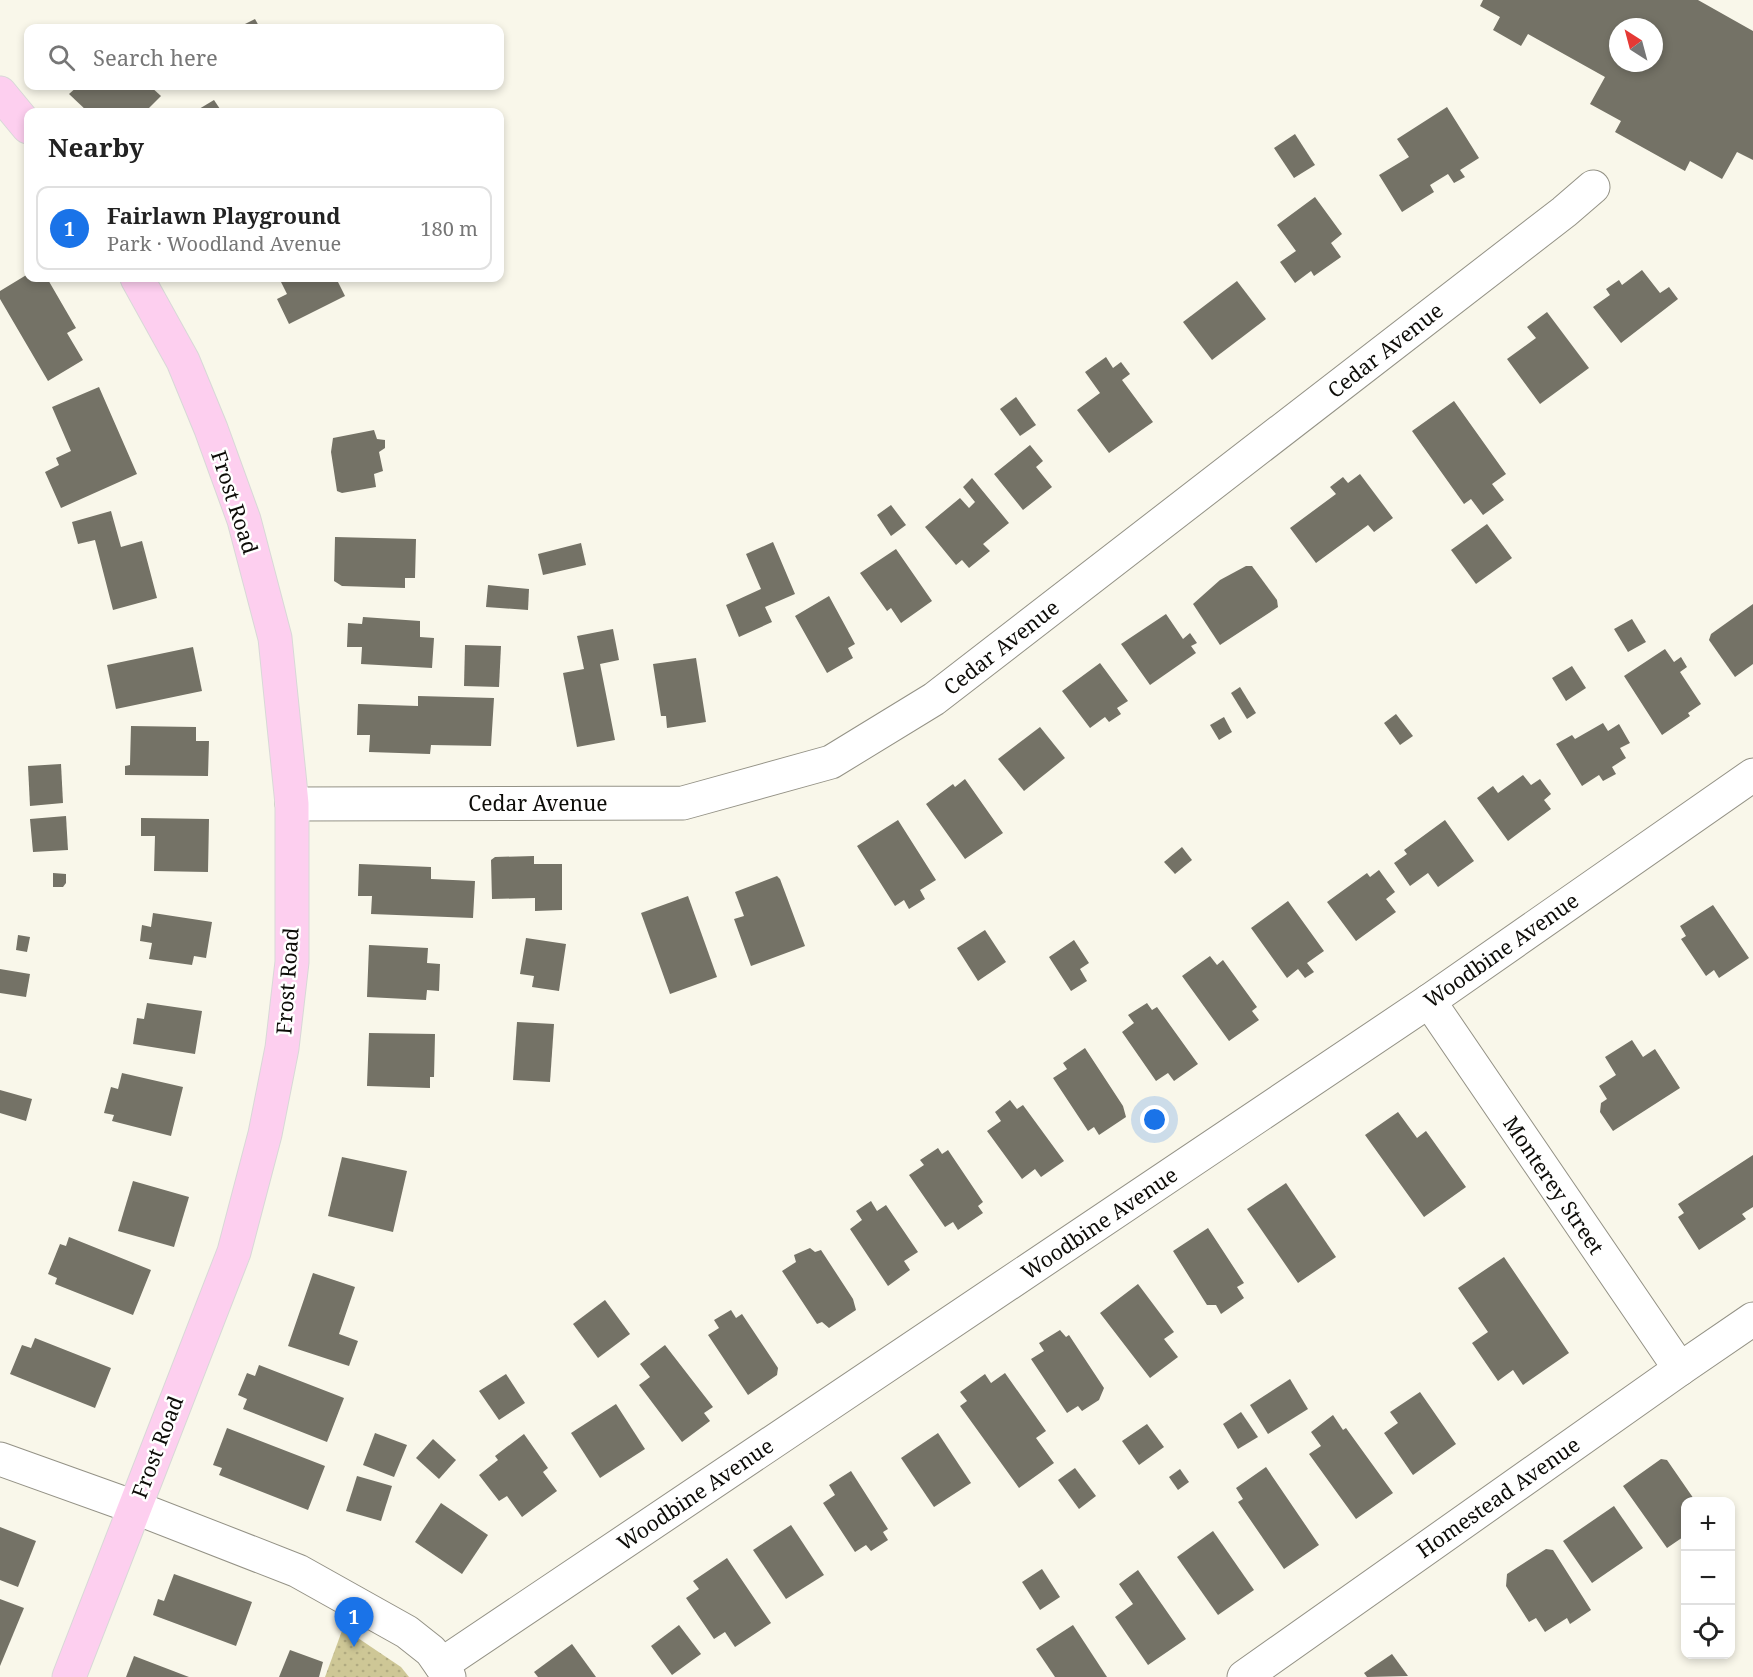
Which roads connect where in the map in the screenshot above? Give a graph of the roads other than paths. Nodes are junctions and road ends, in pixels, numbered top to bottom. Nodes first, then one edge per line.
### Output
1 (0, 93) edge
2 (24, 122) edge
3 (1593, 186) dead end
4 (140, 282) edge
5 (1753, 775) edge
6 (292, 804) junction
7 (1429, 1000) junction
8 (1753, 1319) edge
9 (1680, 1369) junction
10 (0, 1459) edge
11 (134, 1507) junction
12 (445, 1671) edge
13 (69, 1677) edge
14 (1244, 1677) edge

1 - 2 main road
3 - 6 street, Cedar Avenue
4 - 6 main road, Frost Road
5 - 7 street, Woodbine Avenue
6 - 11 main road, Frost Road
7 - 9 street, Monterey Street
7 - 12 street, Woodbine Avenue
8 - 9 street, Homestead Avenue
9 - 14 street, Homestead Avenue
10 - 11 street
11 - 12 street
11 - 13 main road, Frost Road

